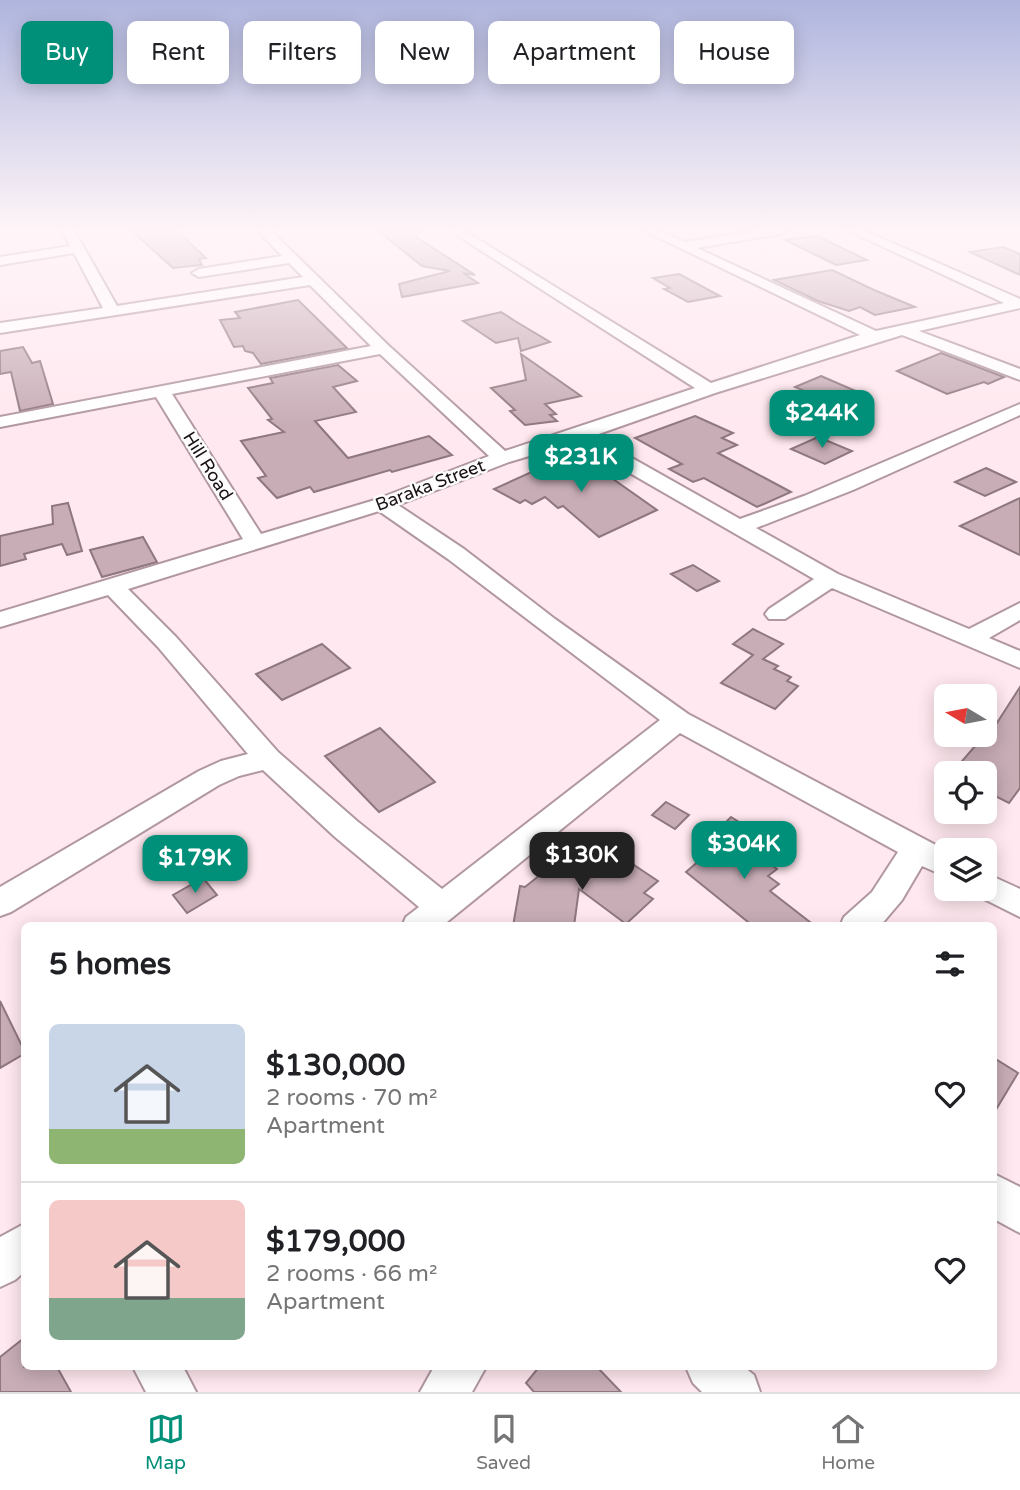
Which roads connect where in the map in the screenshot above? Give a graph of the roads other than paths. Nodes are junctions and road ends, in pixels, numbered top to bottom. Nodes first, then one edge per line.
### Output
1 (103, 295) edge
2 (212, 295) edge
3 (327, 295) edge
4 (559, 295) edge
5 (787, 295) edge
6 (999, 295) edge
7 (1019, 304) edge
8 (112, 310) junction
9 (0, 328) edge
10 (901, 329) junction
11 (874, 336) junction
12 (383, 349) junction
13 (1020, 375) edge
14 (709, 389) junction
15 (160, 390) junction
16 (1020, 409) edge
17 (0, 422) edge
18 (578, 435) junction
19 (502, 458) junction
20 (382, 504) junction
21 (740, 526) junction
22 (256, 542) junction
23 (830, 579) junction
24 (112, 586) junction
25 (1020, 610) edge
26 (776, 614) dead end
27 (0, 620) edge
28 (970, 639) junction
29 (1020, 660) edge
30 (678, 720) junction
31 (268, 759) junction
32 (916, 848) junction
33 (934, 858) edge
34 (997, 892) edge
35 (0, 903) edge
36 (1020, 904) edge
37 (441, 906) junction
38 (423, 922) edge
39 (862, 922) edge
40 (997, 1196) edge
41 (1020, 1212) edge
42 (21, 1248) edge
43 (0, 1265) edge
44 (158, 1370) edge
45 (461, 1370) edge
46 (712, 1370) edge
47 (173, 1392) edge
48 (443, 1392) edge
49 (737, 1392) edge

1 - 8 street
2 - 8 street
3 - 12 street
4 - 14 street
5 - 11 street
6 - 7 street
7 - 10 street, Baraka Street
8 - 9 street
10 - 11 street, Baraka Street
10 - 13 street
11 - 14 street, Baraka Street
12 - 15 street
12 - 19 street
14 - 18 street, Baraka Street
15 - 17 street
15 - 22 street, Hill Road
16 - 21 street
18 - 19 street, Baraka Street
18 - 21 street
19 - 20 street, Baraka Street
20 - 22 street, Baraka Street
20 - 30 street
21 - 23 street
22 - 24 street, Baraka Street
23 - 26 street
23 - 28 street
24 - 27 street, Baraka Street
24 - 31 street
25 - 28 street
28 - 29 street
30 - 32 street
30 - 37 street
31 - 35 street
31 - 37 street
32 - 33 street
32 - 39 street
34 - 36 street
37 - 38 street
40 - 41 street
42 - 43 street
44 - 47 street
45 - 48 street
46 - 49 street

